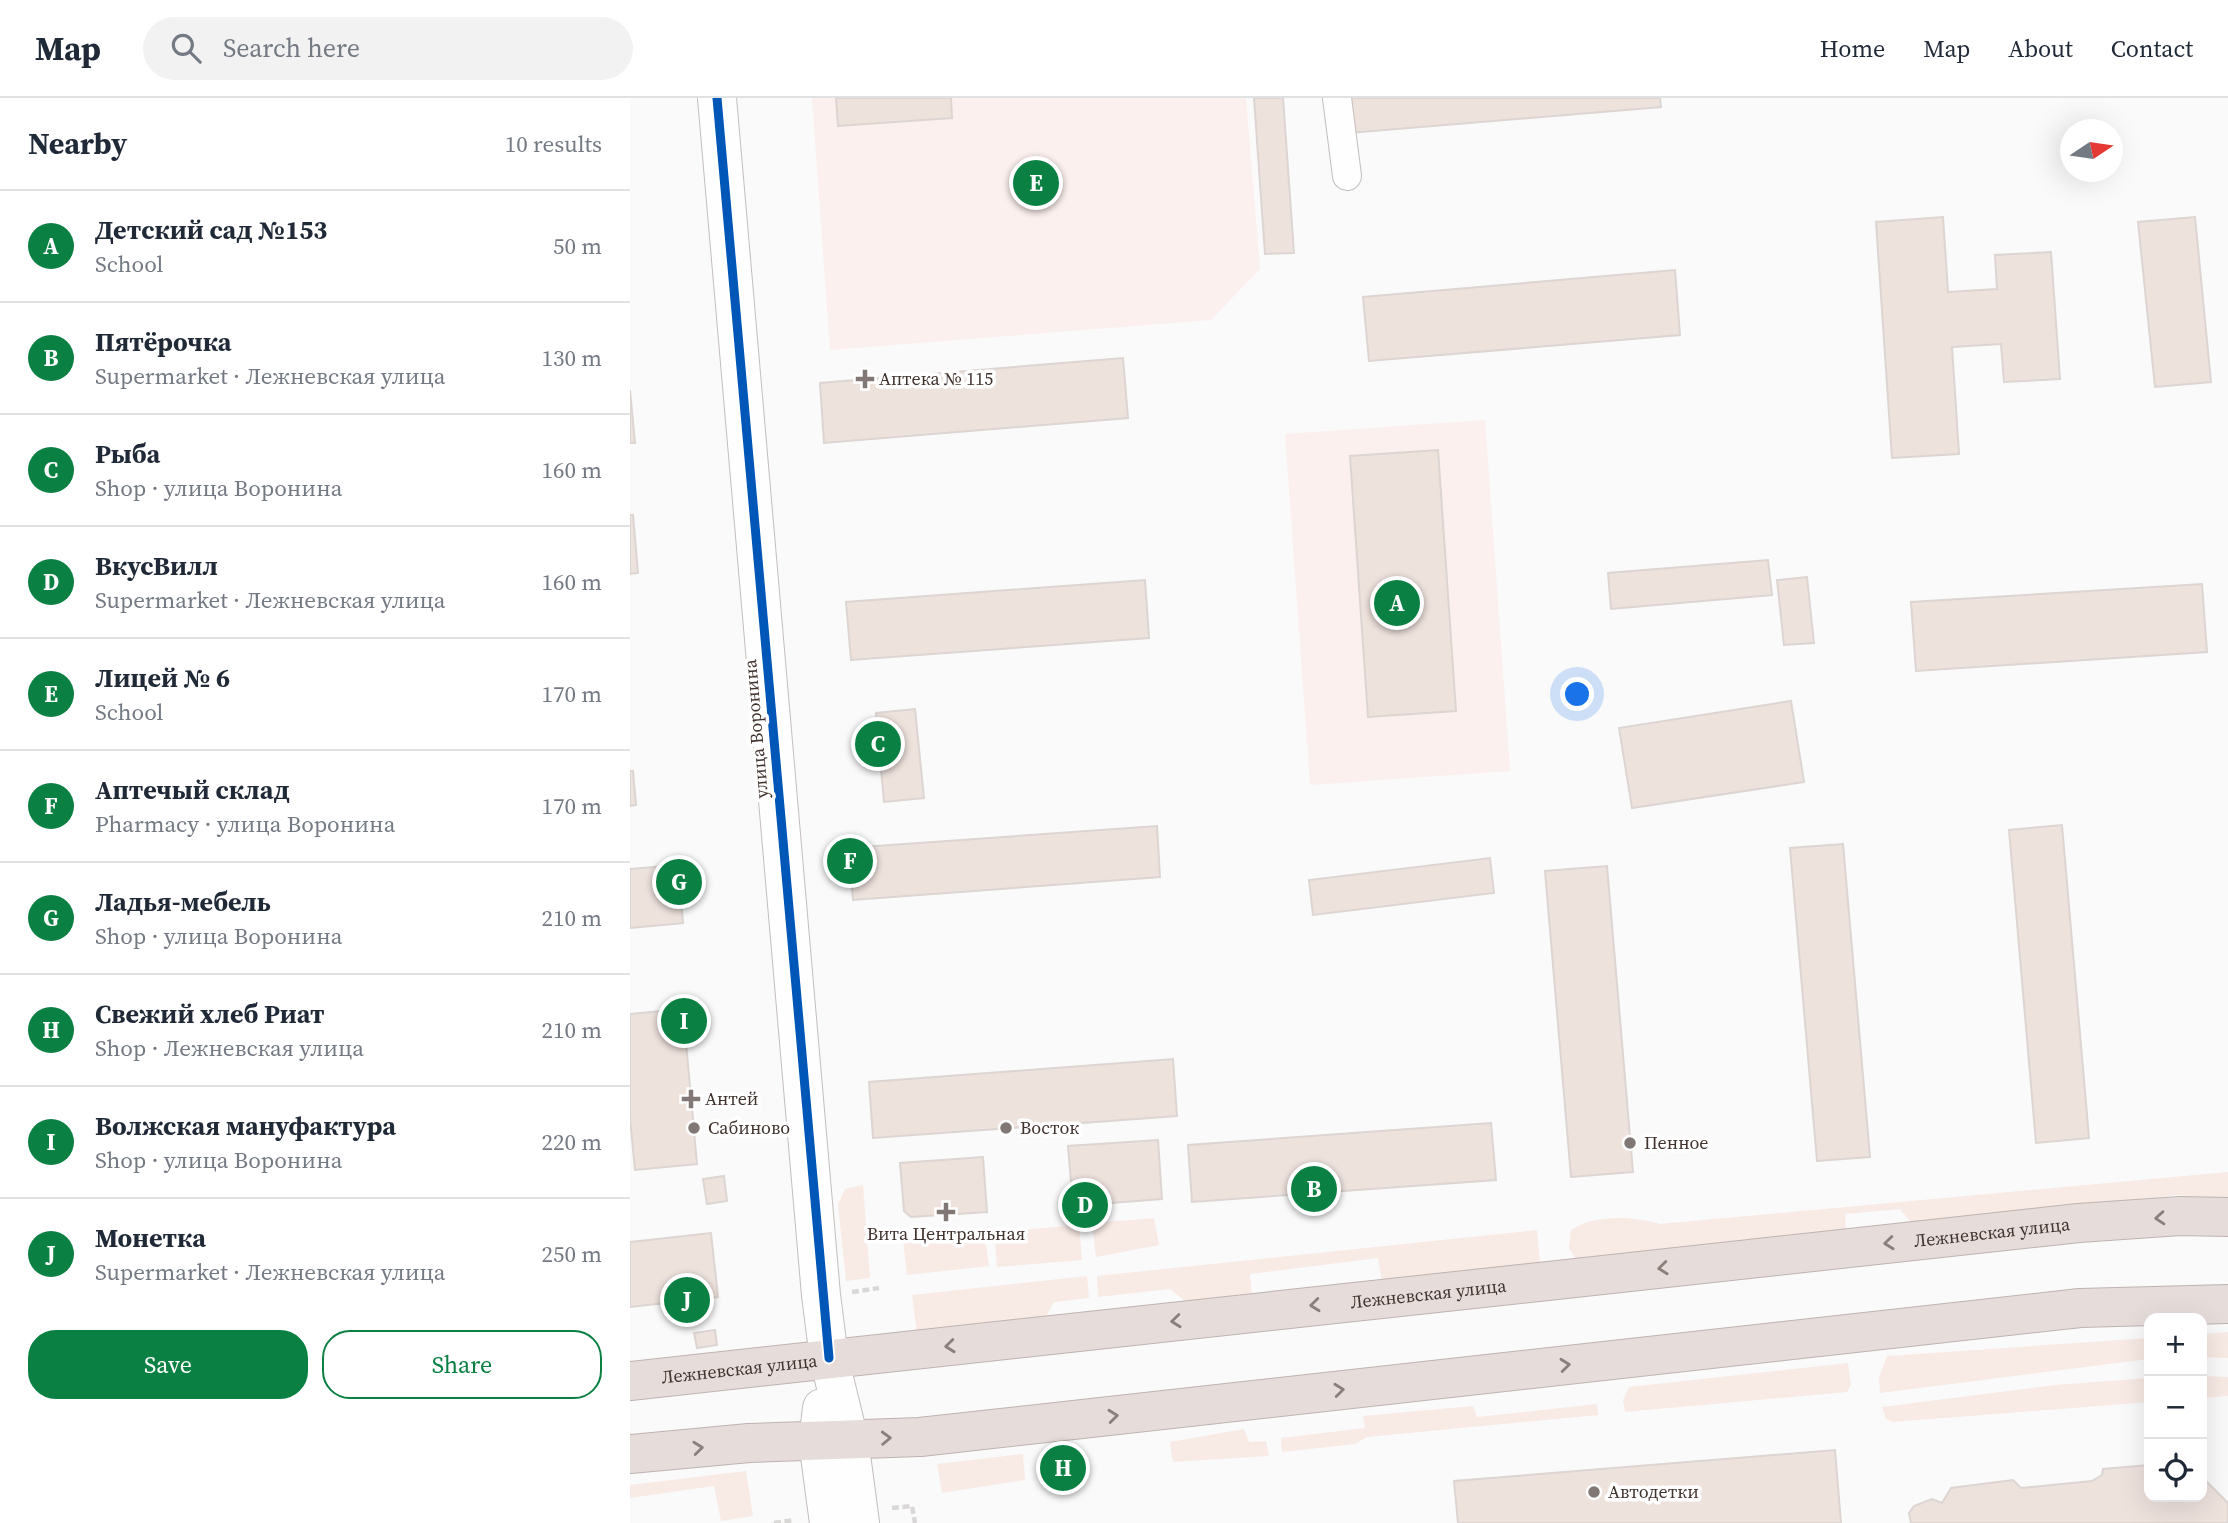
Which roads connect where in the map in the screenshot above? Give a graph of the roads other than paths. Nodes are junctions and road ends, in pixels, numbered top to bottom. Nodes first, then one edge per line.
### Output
1 (717, 98) edge
2 (1337, 98) edge
3 (1347, 176) dead end
4 (2228, 1217) edge
5 (2228, 1304) edge
6 (829, 1358) junction
7 (630, 1381) edge
8 (834, 1440) junction
9 (630, 1454) edge
10 (813, 1522) edge
11 (860, 1523) edge

1 - 6 street, улица Воронина
2 - 3 street
4 -> 6 highway, Лежневская улица
8 -> 5 highway
6 - 7 highway, Лежневская улица
6 - 8 street, улица Воронина
9 -> 8 highway
8 - 10 street
8 - 11 street

